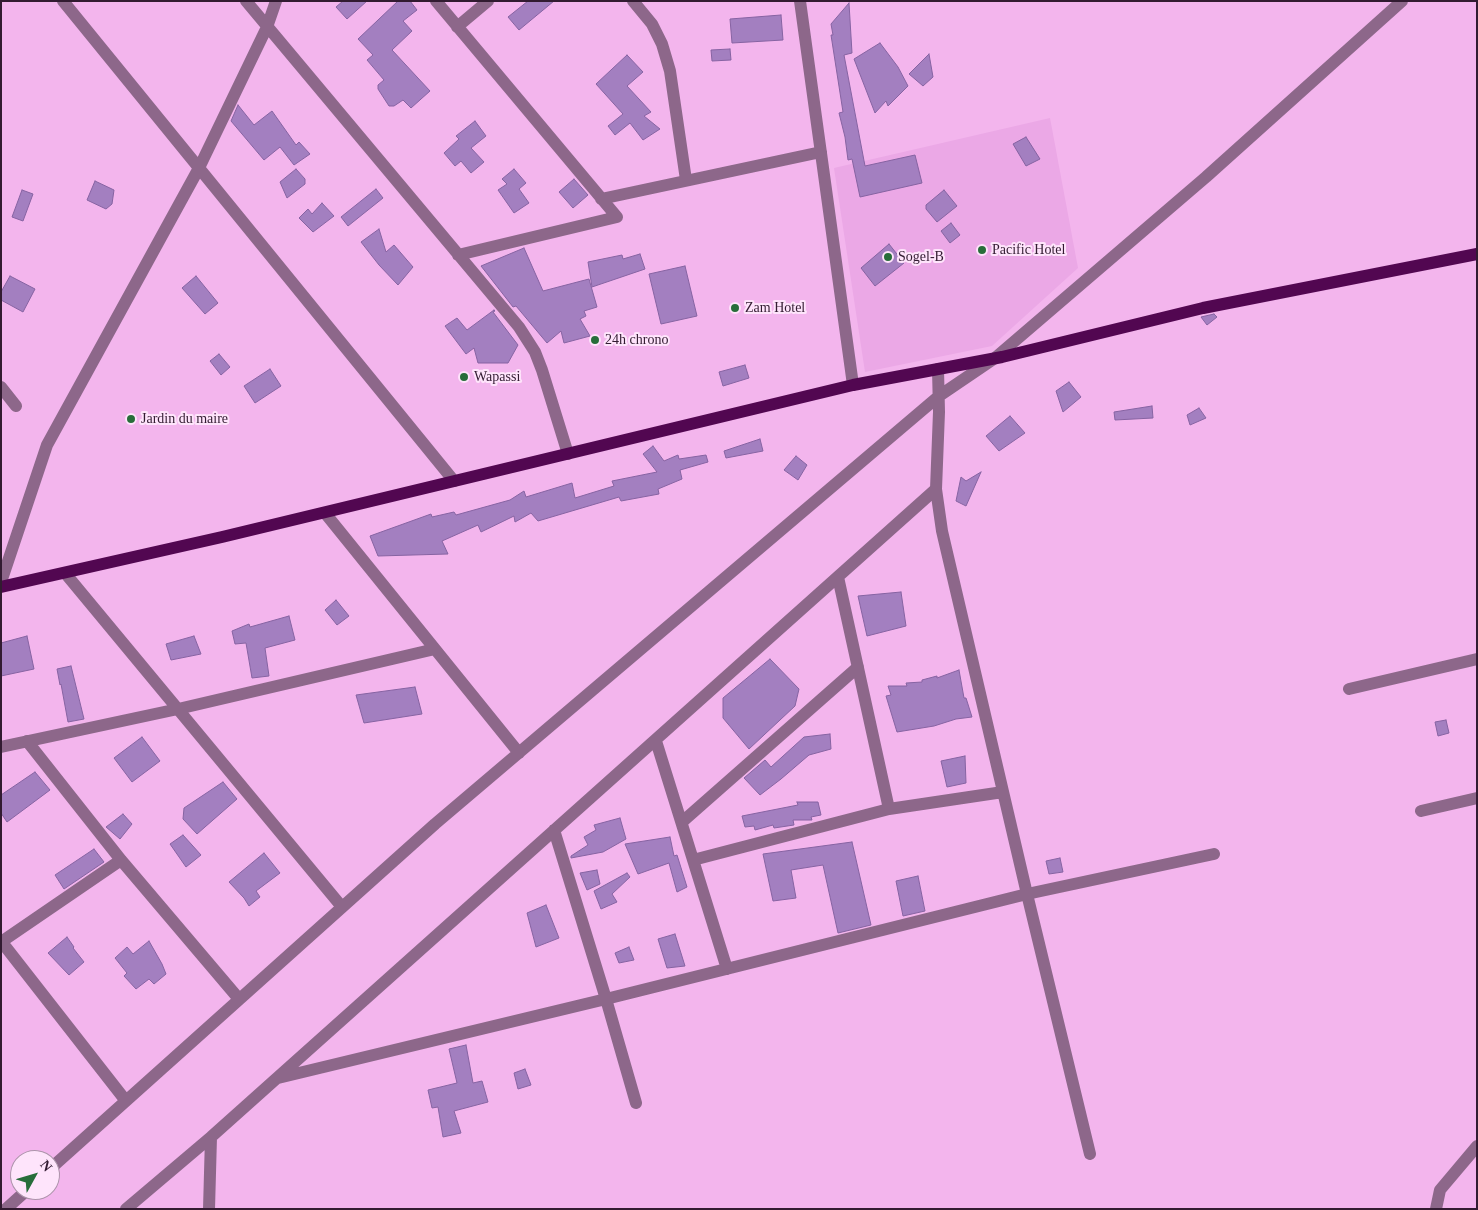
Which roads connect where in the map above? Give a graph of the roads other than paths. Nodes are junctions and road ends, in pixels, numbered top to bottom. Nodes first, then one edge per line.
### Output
1 (63, 1) edge
2 (246, 1) edge
3 (276, 1) edge
4 (436, 1) edge
5 (488, 1) edge
6 (633, 1) edge
7 (800, 1) edge
8 (1402, 1) edge
9 (267, 27) junction
10 (457, 27) junction
11 (821, 152) junction
12 (199, 168) junction
13 (686, 180) junction
14 (601, 199) junction
15 (1477, 254) edge
16 (458, 255) junction
17 (995, 358) junction
18 (938, 370) junction
19 (853, 385) junction
20 (1, 388) edge
21 (938, 396) junction
22 (16, 406) dead end
23 (568, 454) junction
24 (454, 481) junction
25 (936, 489) junction
26 (325, 513) junction
27 (65, 573) junction
28 (838, 577) junction
29 (1, 582) edge
30 (1, 587) edge
31 (435, 650) junction
32 (1477, 659) edge
33 (858, 668) junction
34 (1349, 689) dead end
35 (178, 709) junction
36 (28, 741) junction
37 (656, 741) junction
38 (1, 747) edge
39 (519, 753) junction
40 (1003, 792) junction
41 (1477, 798) edge
42 (888, 810) junction
43 (1421, 811) dead end
44 (682, 822) junction
45 (554, 830) junction
46 (1214, 854) dead end
47 (121, 860) junction
48 (693, 860) junction
49 (1026, 894) junction
50 (342, 907) junction
51 (2, 942) edge
52 (727, 969) junction
53 (239, 999) junction
54 (606, 999) junction
55 (276, 1078) junction
56 (126, 1101) junction
57 (636, 1103) dead end
58 (211, 1137) junction
59 (1477, 1146) edge
60 (1090, 1154) dead end
61 (60, 1160) edge
62 (16, 1200) edge
63 (6, 1209) edge
64 (126, 1209) edge
65 (209, 1209) edge
66 (1436, 1209) edge

1 - 12 street
2 - 9 street
3 - 9 street
4 - 10 street
5 - 10 street
6 - 13 street
7 - 11 street
8 - 17 street
9 - 12 street
9 - 16 street
10 - 14 street
11 - 13 street
11 - 19 street
12 - 24 street
12 - 29 street
13 - 14 street
14 - 16 street
15 - 17 main road
16 - 23 street
17 - 18 main road
17 - 21 street
18 - 19 main road
18 - 21 street
19 - 23 main road
20 - 22 street
21 - 25 street
21 - 39 street
23 - 24 main road
24 - 26 main road
25 - 28 street
25 - 40 street
26 - 27 main road
26 - 31 street
27 - 30 main road
27 - 35 street
28 - 33 street
28 - 37 street
31 - 35 street
31 - 39 street
32 - 34 street
33 - 42 street
33 - 44 street
35 - 36 street
35 - 50 street
36 - 38 street
36 - 47 street
37 - 44 street
37 - 45 street
39 - 50 street
40 - 42 street
40 - 49 street
41 - 43 street
42 - 48 street
44 - 48 street
45 - 54 street
45 - 55 street
46 - 49 street
47 - 51 street
47 - 53 street
48 - 52 street
49 - 52 street
49 - 60 street
50 - 53 street
51 - 56 street
52 - 54 street
53 - 56 street
54 - 55 street
54 - 57 street
55 - 58 street
56 - 61 street
58 - 64 street
58 - 65 street
59 - 66 street
62 - 63 street

